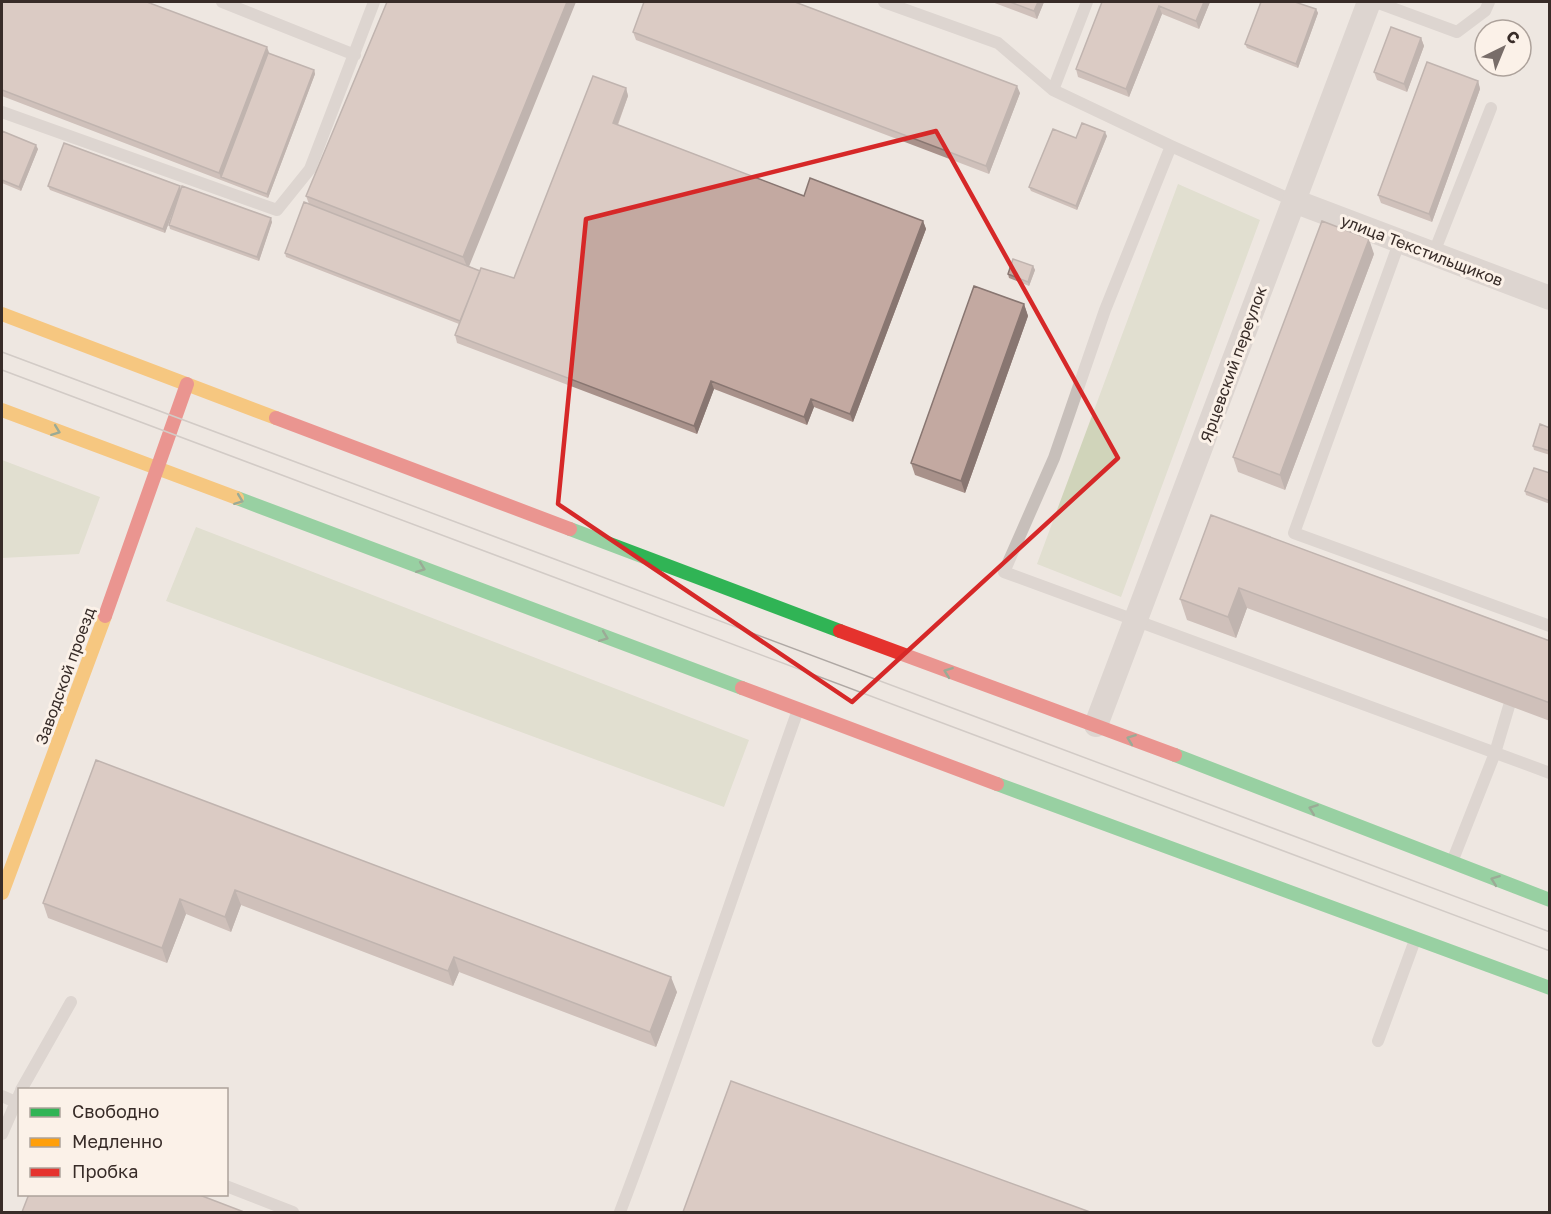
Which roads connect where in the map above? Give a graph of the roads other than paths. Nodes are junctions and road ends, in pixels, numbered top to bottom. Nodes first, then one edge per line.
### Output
1 (222, 2) edge
2 (374, 2) edge
3 (884, 2) edge
4 (1087, 2) edge
5 (1370, 2) edge
6 (1376, 2) edge
7 (1489, 2) edge
8 (355, 55) junction
9 (1053, 90) junction
10 (1491, 108) dead end
11 (2, 112) edge
12 (1170, 146) junction
13 (1294, 201) junction
14 (1399, 243) junction
15 (1433, 255) junction
16 (1550, 298) edge
17 (2, 314) edge
18 (187, 384) junction
19 (2, 410) edge
20 (157, 469) junction
21 (1138, 621) junction
22 (1550, 626) edge
23 (1509, 706) edge
24 (799, 710) junction
25 (1096, 725) junction
26 (1495, 753) junction
27 (1550, 774) edge
28 (1452, 863) junction
29 (2, 893) edge
30 (1550, 900) edge
31 (1416, 938) junction
32 (1550, 988) edge
33 (71, 1002) dead end
34 (1378, 1041) dead end
35 (24, 1088) edge
36 (2, 1096) edge
37 (18, 1097) edge
38 (18, 1099) edge
39 (2, 1134) edge
40 (228, 1187) edge
41 (293, 1212) edge
42 (620, 1212) edge

1 - 8 lane
2 - 8 lane
3 - 9 lane
4 - 9 lane
5 - 13 street, Ярцевский переулок
6 - 7 lane
8 - 11 lane
9 - 12 lane
10 - 15 lane
12 - 13 lane
12 - 21 lane
13 - 14 street, улица Текстильщиков
13 - 21 street, Ярцевский переулок
14 - 15 street, улица Текстильщиков
14 - 22 lane
15 - 16 street, улица Текстильщиков
17 - 18 main road
18 - 20 main road, Заводской проезд
25 -> 18 main road
19 -> 20 main road
20 -> 24 main road
20 - 29 main road, Заводской проезд
21 - 25 street, Ярцевский переулок
21 - 26 lane
23 - 26 lane
24 - 31 main road
24 - 42 lane
28 -> 25 main road
26 - 27 lane
26 - 28 lane
30 -> 28 main road
31 - 32 main road
31 - 34 lane
33 - 35 lane
36 - 37 lane
38 - 39 lane
40 - 41 lane

